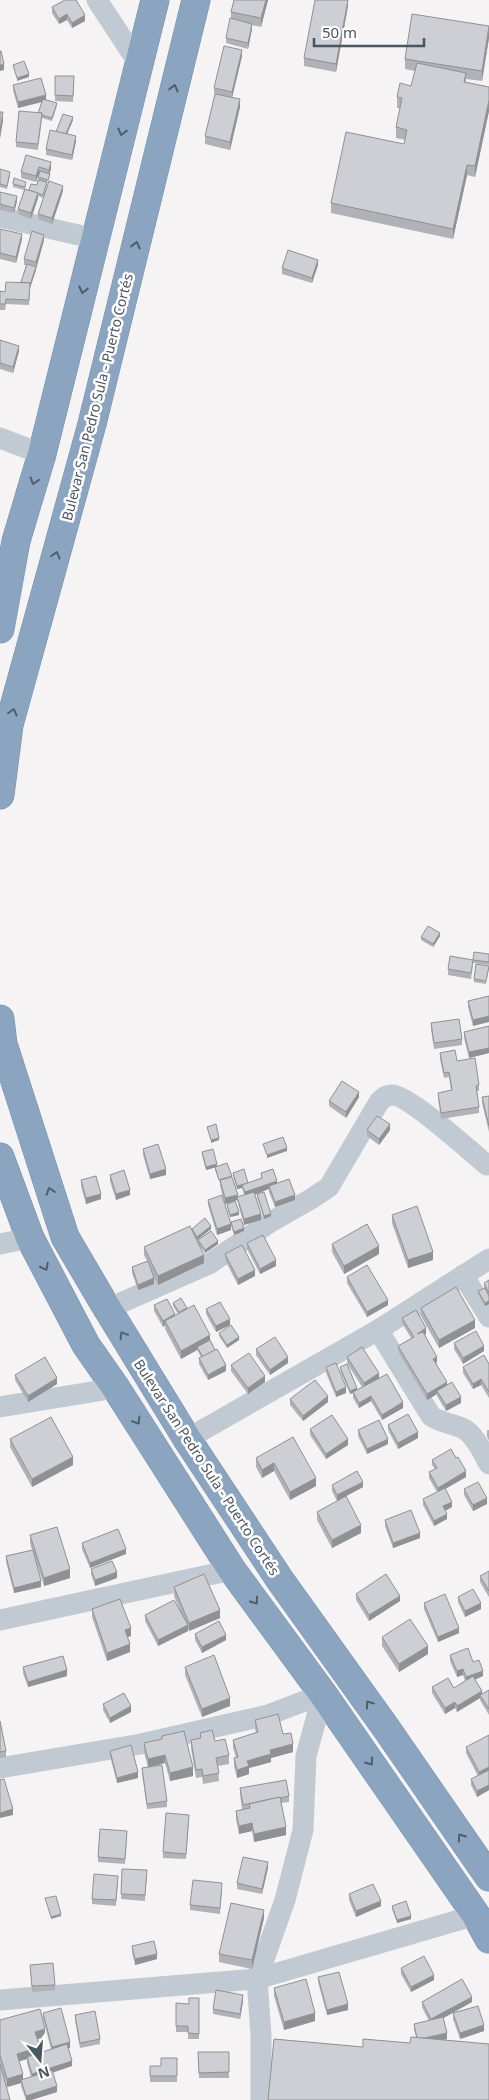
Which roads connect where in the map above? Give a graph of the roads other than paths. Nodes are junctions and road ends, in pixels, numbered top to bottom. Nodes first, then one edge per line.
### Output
1 (97, 0) edge
2 (154, 0) edge
3 (196, 0) edge
4 (139, 64) junction
5 (0, 217) edge
6 (96, 239) junction
7 (0, 438) edge
8 (42, 454) junction
9 (8, 551) edge
10 (1, 615) edge
11 (0, 795) edge
12 (0, 1018) edge
13 (0, 1157) edge
14 (488, 1167) edge
15 (30, 1238) junction
16 (0, 1244) edge
17 (489, 1260) edge
18 (463, 1275) junction
19 (107, 1308) junction
20 (489, 1317) edge
21 (378, 1330) junction
22 (116, 1388) junction
23 (0, 1407) edge
24 (187, 1439) junction
25 (489, 1464) edge
26 (232, 1570) junction
27 (0, 1620) edge
28 (323, 1694) junction
29 (0, 1768) edge
30 (489, 1877) edge
31 (476, 1915) junction
32 (489, 1939) edge
33 (258, 1979) junction
34 (0, 2000) edge
35 (261, 2100) edge

1 - 4 street
2 - 4 highway
11 -> 3 highway, Bulevar San Pedro Sula - Puerto Cortés
4 -> 6 highway
5 - 6 street
6 -> 8 highway
7 - 8 street
8 -> 9 highway
9 - 10 highway
19 -> 12 highway, Bulevar San Pedro Sula - Puerto Cortés
13 - 15 highway
14 - 19 street
15 - 16 street
15 -> 22 highway
17 - 18 street
18 - 20 street
18 - 21 street
24 -> 19 highway, Bulevar San Pedro Sula - Puerto Cortés
21 - 24 street
21 - 25 street
22 - 23 street
22 -> 26 highway
30 -> 24 highway, Bulevar San Pedro Sula - Puerto Cortés
26 - 27 street
26 -> 28 highway
28 - 29 street
28 -> 31 highway
28 - 33 street
31 - 32 highway
31 - 33 street
33 - 34 street
33 - 35 street

